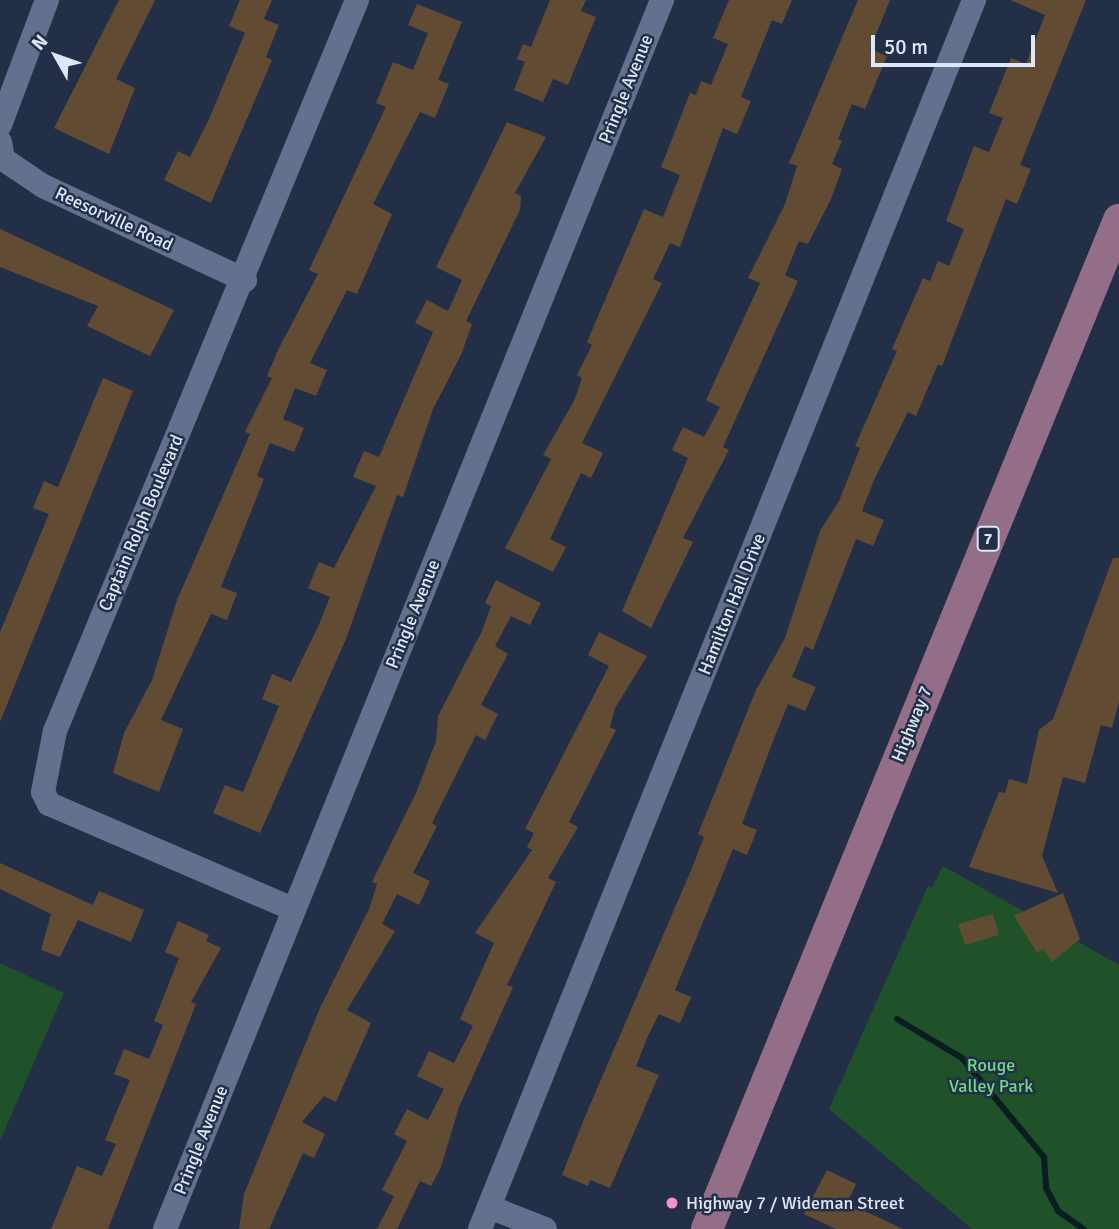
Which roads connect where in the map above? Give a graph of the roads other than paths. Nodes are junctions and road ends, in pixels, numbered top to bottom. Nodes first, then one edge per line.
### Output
1 (47, 0) edge
2 (357, 0) edge
3 (662, 0) edge
4 (974, 0) edge
5 (0, 125) edge
6 (0, 142) edge
7 (1119, 220) edge
8 (245, 280) junction
9 (293, 908) junction
10 (484, 1218) edge
11 (166, 1229) edge
12 (545, 1229) edge
13 (707, 1229) edge

1 - 5 street
2 - 8 street, Captain Rolph Boulevard
3 - 9 street, Pringle Avenue
4 - 10 street, Hamilton Hall Drive
6 - 8 street, Reesorville Road
7 - 13 main road, Highway 7 / 7
8 - 9 street, Captain Rolph Boulevard
9 - 11 street, Pringle Avenue
10 - 12 street

